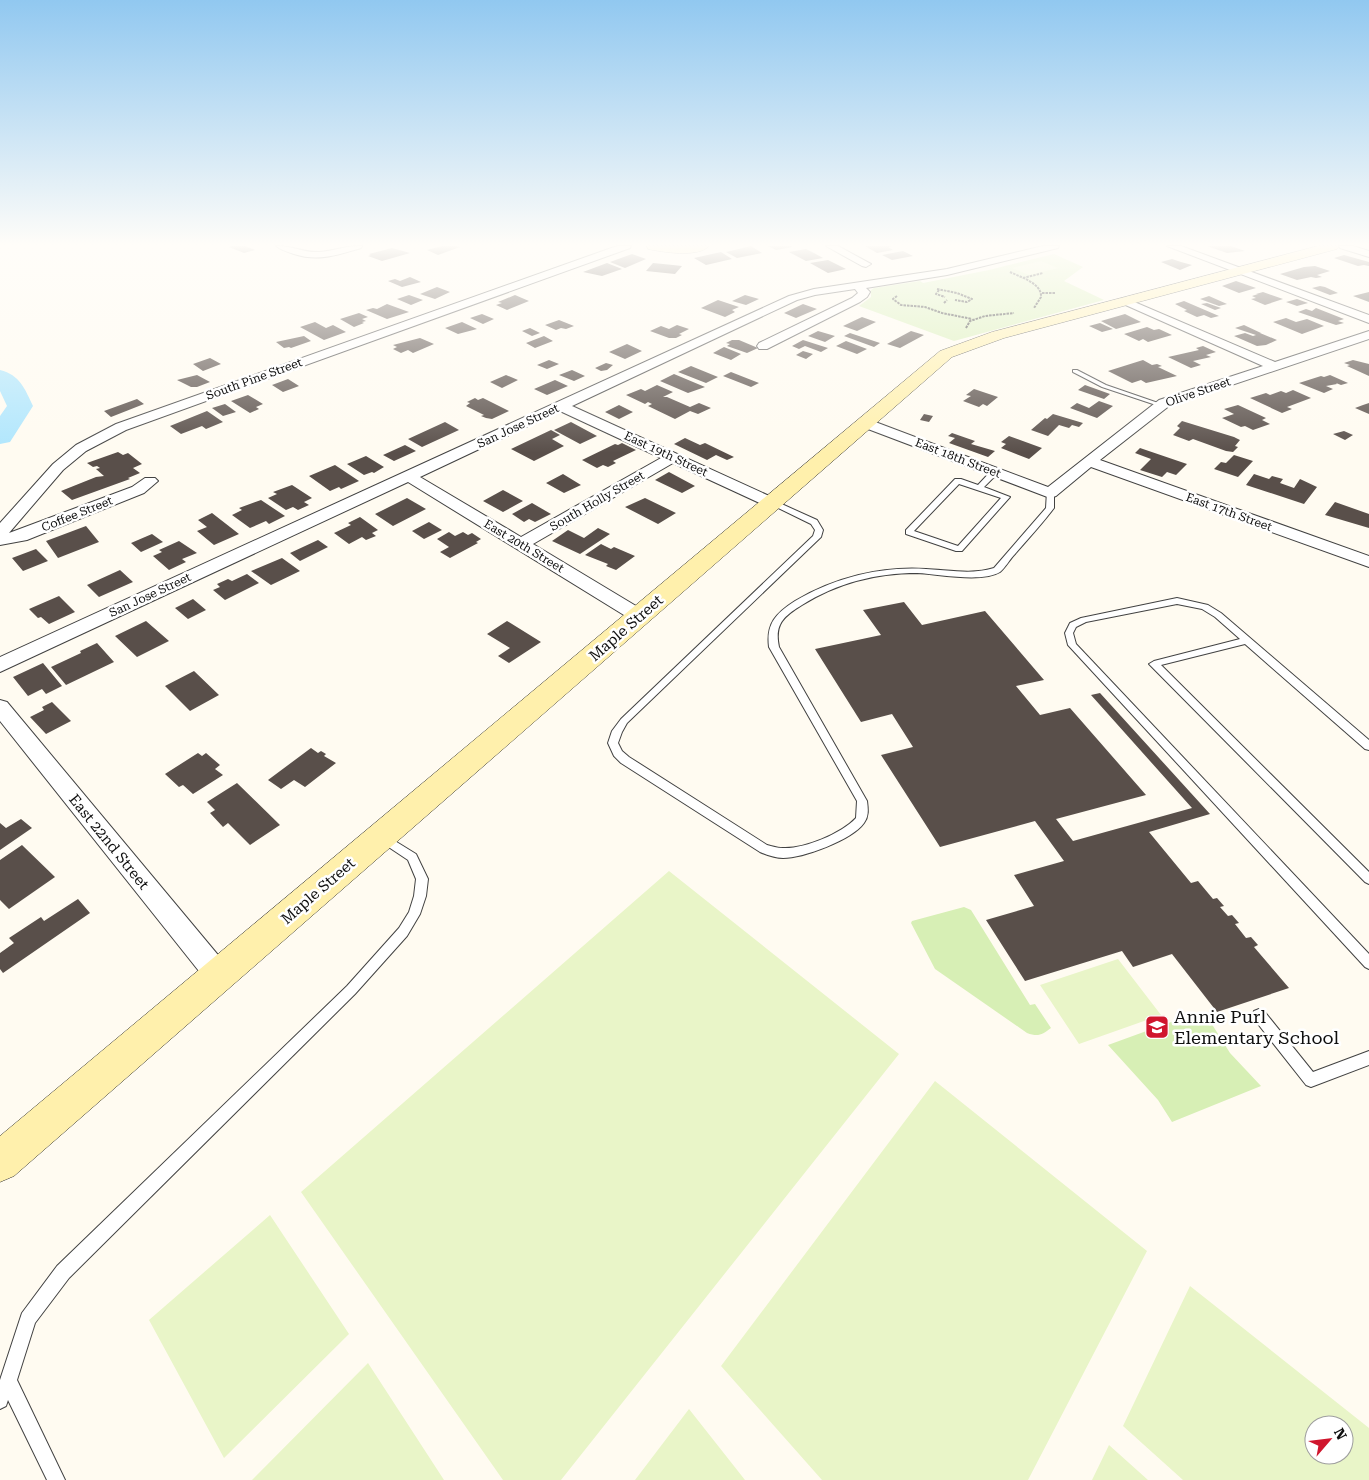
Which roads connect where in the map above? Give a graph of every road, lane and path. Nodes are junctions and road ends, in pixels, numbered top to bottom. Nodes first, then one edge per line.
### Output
1 (434, 315) edge
2 (756, 315) edge
3 (826, 315) edge
4 (951, 315) edge
5 (989, 315) edge
6 (1072, 315) edge
7 (1157, 315) edge
8 (972, 320) junction
9 (966, 328) dead end
10 (1369, 335) edge
11 (763, 346) dead end
12 (1273, 366) junction
13 (1075, 371) dead end
14 (1161, 405) junction
15 (561, 406) junction
16 (865, 423) junction
17 (673, 457) junction
18 (1088, 461) junction
19 (995, 472) junction
20 (408, 476) junction
21 (150, 481) dead end
22 (979, 488) junction
23 (1050, 493) junction
24 (772, 504) junction
25 (0, 533) edge
26 (0, 540) edge
27 (521, 544) junction
28 (1369, 562) edge
29 (639, 616) junction
30 (1248, 640) junction
31 (0, 665) edge
32 (0, 708) edge
33 (1369, 746) edge
34 (381, 837) junction
35 (1369, 879) edge
36 (1369, 963) edge
37 (219, 976) junction
38 (1259, 1015) dead end
39 (1369, 1058) edge
40 (0, 1162) edge
41 (8, 1381) junction
42 (0, 1400) edge
43 (56, 1480) edge

1 - 25 street, South Pine Street
2 - 15 street, San Jose Street
3 - 11 street
4 - 8 path
5 - 8 path
6 - 16 street, Maple Street
7 - 12 street
8 - 9 path
10 - 12 street, Olive Street
12 - 14 street, Olive Street
13 - 14 lane
14 - 18 street, Olive Street
15 - 17 street, East 19th Street
15 - 20 street, San Jose Street
16 - 19 street, East 18th Street
16 - 24 street, Maple Street
17 - 24 street, East 19th Street
17 - 27 street, South Holly Street
18 - 23 street, Olive Street
18 - 28 street, East 17th Street
19 - 22 lane
19 - 23 street, East 18th Street
20 - 27 street, East 20th Street
20 - 31 street, San Jose Street
21 - 26 street, Coffee Street
22 - 22 lane
23 - 24 lane
24 - 29 street, Maple Street
27 - 29 street, East 20th Street
29 - 34 street, Maple Street
30 - 33 lane
30 - 35 lane
30 - 36 lane
32 - 37 street, East 22nd Street
34 - 37 street, Maple Street
34 - 41 lane
37 - 40 street, Maple Street
38 - 39 lane
41 - 42 lane
41 - 43 lane

